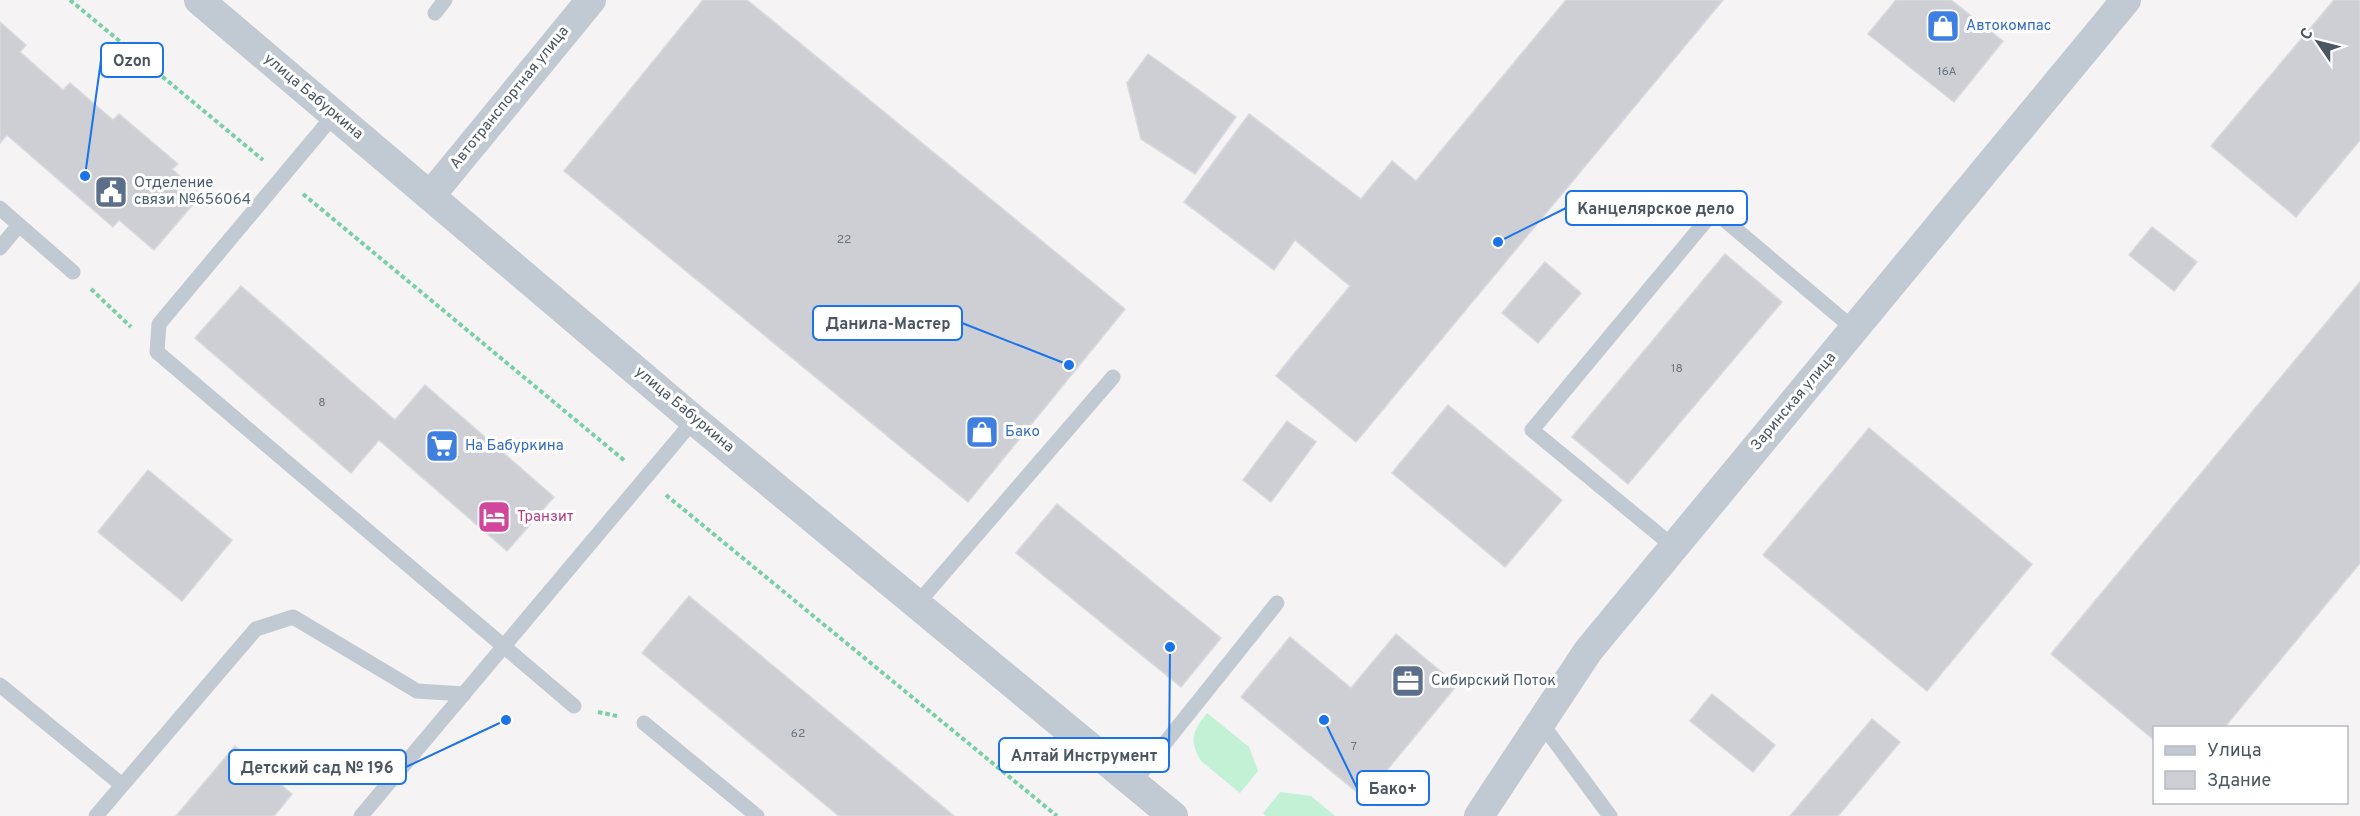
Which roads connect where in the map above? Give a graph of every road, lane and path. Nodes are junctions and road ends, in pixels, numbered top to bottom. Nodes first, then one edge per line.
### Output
1 (70, 0) edge
2 (199, 0) edge
3 (445, 0) edge
4 (591, 0) edge
5 (2126, 0) edge
6 (435, 13) dead end
7 (334, 115) junction
8 (283, 176) junction
9 (430, 196) junction
10 (0, 208) edge
11 (19, 225) junction
12 (0, 248) edge
13 (73, 272) joint
14 (1854, 329) junction
15 (157, 352) junction
16 (1113, 377) dead end
17 (694, 420) junction
18 (645, 478) junction
19 (1674, 547) junction
20 (1277, 603) dead end
21 (917, 604) junction
22 (503, 647) junction
23 (0, 685) edge
24 (464, 694) junction
25 (574, 706) joint
26 (644, 723) joint
27 (1542, 724) junction
28 (1133, 783) junction
29 (122, 785) junction
30 (96, 816) edge
31 (361, 816) edge
32 (757, 816) edge
33 (1057, 816) edge
34 (1173, 816) edge
35 (1479, 816) edge
36 (1610, 816) edge

1 - 8 path
2 - 7 street, улица Бабуркина
3 - 6 lane
4 - 9 street, Автотранспортная улица
5 - 14 street, Заринская улица
7 - 8 lane
7 - 9 street, улица Бабуркина
8 - 15 lane
8 - 18 path
9 - 17 street, улица Бабуркина
10 - 11 lane
11 - 12 lane
11 - 13 lane
13 - 15 path
14 - 19 street, Заринская улица
14 - 19 lane
15 - 22 lane
16 - 21 lane
17 - 18 lane
17 - 21 street, улица Бабуркина
18 - 22 lane
18 - 33 path
19 - 27 street, Заринская улица
20 - 28 lane
21 - 28 street, улица Бабуркина
22 - 24 lane
22 - 25 lane
23 - 29 lane
24 - 29 lane
24 - 31 lane
25 - 26 path
26 - 32 lane
27 - 35 street, Заринская улица
27 - 36 lane
28 - 34 street, улица Бабуркина
29 - 30 lane

